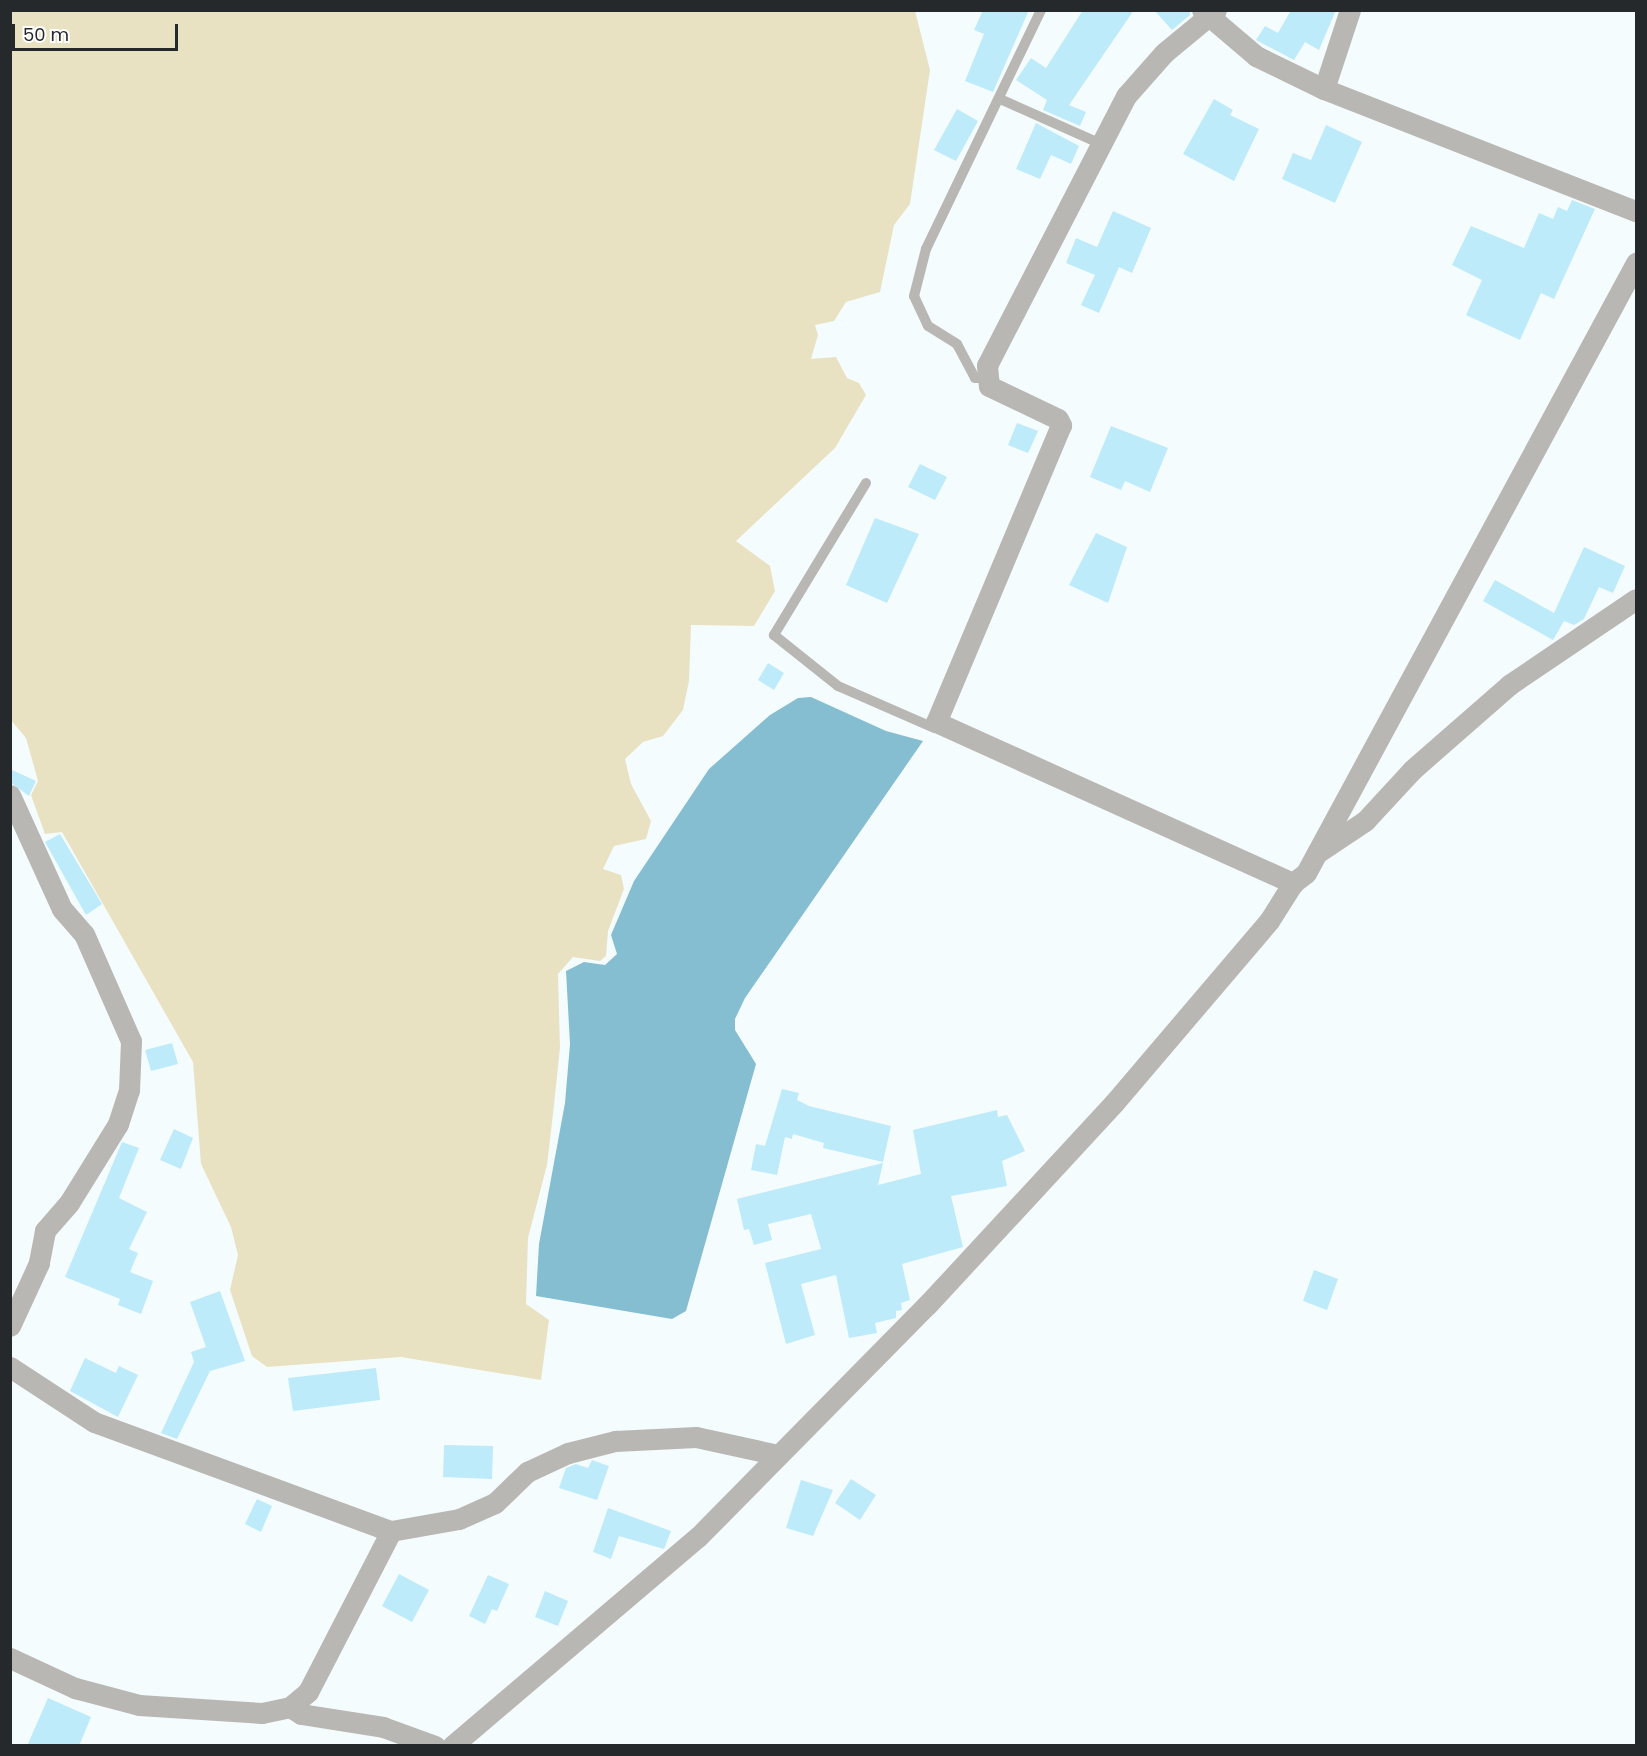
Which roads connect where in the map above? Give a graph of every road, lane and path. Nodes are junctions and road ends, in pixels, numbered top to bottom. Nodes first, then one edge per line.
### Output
1 (1041, 10) edge
2 (1350, 10) edge
3 (1209, 13) edge
4 (1324, 89) junction
5 (1000, 99) junction
6 (1101, 144) junction
7 (1636, 211) edge
8 (1636, 263) edge
9 (985, 378) junction
10 (866, 483) dead end
11 (1636, 599) edge
12 (934, 728) dead end
13 (10, 795) edge
14 (1317, 853) junction
15 (1293, 883) junction
16 (10, 1326) edge
17 (10, 1367) edge
18 (778, 1455) junction
19 (391, 1531) junction
20 (10, 1658) edge
21 (290, 1707) junction
22 (458, 1744) edge
23 (435, 1746) edge

1 - 5 lane
2 - 4 street
3 - 4 street
3 - 6 street
4 - 7 street
5 - 6 lane
5 - 9 lane
6 - 9 street
8 - 14 street
9 - 15 street
10 - 12 lane
11 - 14 street
13 - 16 street
14 - 15 street
15 - 18 street
17 - 19 street
18 - 19 street
18 - 22 street
19 - 21 street
20 - 21 street
21 - 23 street

